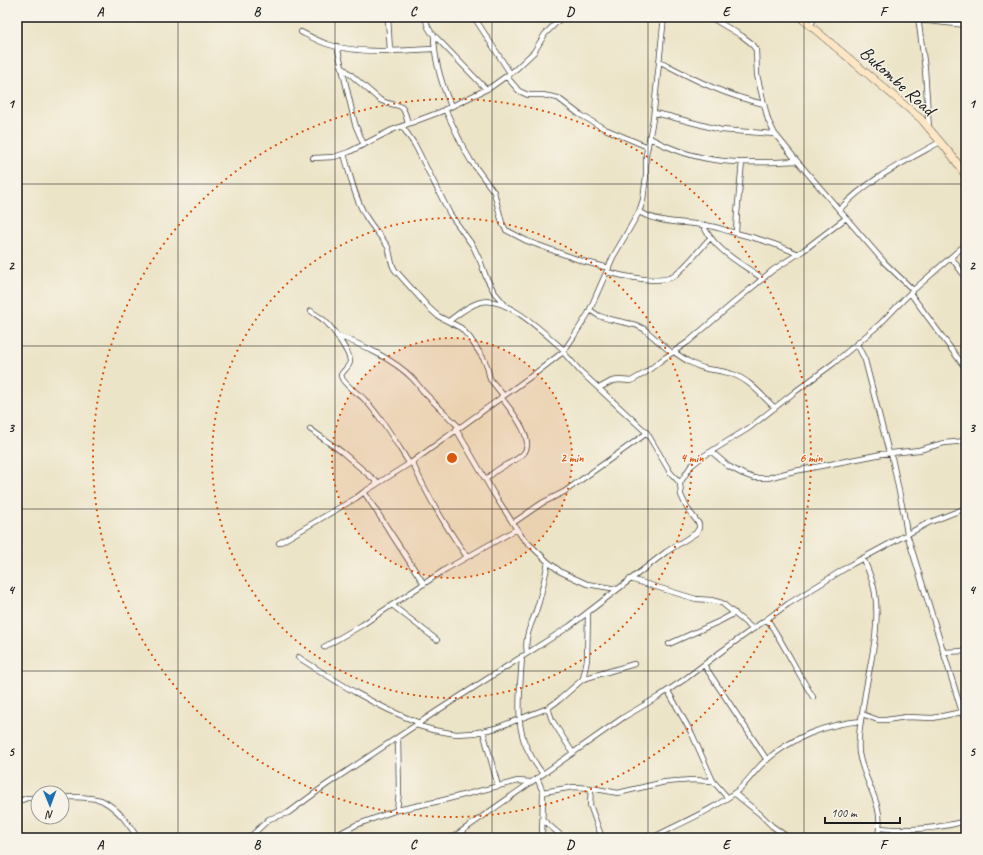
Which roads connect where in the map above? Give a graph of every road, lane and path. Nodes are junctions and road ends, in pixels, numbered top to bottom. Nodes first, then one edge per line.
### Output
1 (388, 17) edge
2 (425, 17) edge
3 (474, 17) edge
4 (562, 17) edge
5 (664, 17) edge
6 (710, 17) edge
7 (800, 17) edge
8 (814, 17) edge
9 (919, 19) edge
10 (966, 25) edge
11 (811, 26) junction
12 (301, 32) dead end
13 (434, 35) junction
14 (337, 46) junction
15 (434, 49) junction
16 (390, 51) junction
17 (659, 61) junction
18 (342, 67) junction
19 (508, 75) junction
20 (486, 89) junction
21 (764, 104) junction
22 (450, 106) junction
23 (445, 109) junction
24 (654, 113) junction
25 (408, 124) junction
26 (402, 126) junction
27 (929, 129) junction
28 (775, 134) junction
29 (650, 138) junction
30 (940, 142) junction
31 (364, 145) junction
32 (648, 147) junction
33 (344, 154) junction
34 (313, 158) dead end
35 (797, 161) junction
36 (742, 162) junction
37 (966, 176) edge
38 (839, 210) junction
39 (639, 212) junction
40 (846, 218) junction
41 (703, 225) junction
42 (736, 233) junction
43 (710, 238) junction
44 (966, 244) edge
45 (798, 254) junction
46 (951, 257) junction
47 (608, 270) junction
48 (966, 278) edge
49 (762, 279) junction
50 (911, 292) junction
51 (505, 305) junction
52 (590, 310) junction
53 (311, 311) dead end
54 (448, 321) junction
55 (337, 336) junction
56 (856, 344) junction
57 (563, 351) junction
58 (673, 352) junction
59 (966, 369) edge
60 (599, 388) junction
61 (502, 396) junction
62 (775, 408) junction
63 (458, 428) junction
64 (310, 429) dead end
65 (647, 433) junction
66 (966, 441) edge
67 (712, 452) junction
68 (890, 453) junction
69 (410, 463) junction
70 (486, 479) junction
71 (378, 483) junction
72 (680, 484) junction
73 (364, 492) junction
74 (966, 508) edge
75 (513, 523) junction
76 (517, 529) junction
77 (906, 534) junction
78 (279, 543) dead end
79 (467, 557) junction
80 (864, 558) junction
81 (548, 562) junction
82 (630, 579) junction
83 (424, 584) junction
84 (617, 589) junction
85 (392, 605) junction
86 (588, 612) junction
87 (735, 613) junction
88 (767, 619) junction
89 (753, 629) junction
90 (437, 640) dead end
91 (669, 644) dead end
92 (324, 647) dead end
93 (966, 651) edge
94 (943, 652) junction
95 (527, 653) junction
96 (522, 656) junction
97 (298, 657) dead end
98 (634, 664) dead end
99 (704, 665) junction
100 (583, 679) junction
101 (668, 690) junction
102 (813, 697) dead end
103 (548, 708) junction
104 (962, 712) junction
105 (862, 714) junction
106 (520, 719) junction
107 (861, 721) junction
108 (418, 724) junction
109 (966, 725) edge
110 (483, 731) junction
111 (398, 737) junction
112 (573, 753) junction
113 (767, 760) junction
114 (543, 774) junction
115 (537, 778) junction
116 (713, 781) junction
117 (530, 782) junction
118 (498, 786) junction
119 (591, 788) junction
120 (543, 792) junction
121 (734, 793) junction
122 (70, 797) edge
123 (727, 797) junction
124 (30, 798) edge
125 (17, 802) edge
126 (397, 810) junction
127 (543, 820) junction
128 (966, 821) edge
129 (879, 828) junction
130 (139, 838) edge
131 (249, 838) edge
132 (331, 838) edge
133 (452, 838) edge
134 (542, 838) edge
135 (564, 838) edge
136 (602, 838) edge
137 (652, 838) edge
138 (788, 838) edge
139 (877, 838) edge

1 - 16 street
2 - 13 street
3 - 19 street
4 - 19 street
5 - 17 street
6 - 21 street
7 - 11 main road, Bukombe Road
8 - 11 street
9 - 10 street
9 - 27 street
11 - 27 main road, Bukombe Road
12 - 14 street
13 - 15 street
13 - 20 street
14 - 16 street
14 - 18 street
15 - 16 street
15 - 22 street
17 - 21 street
17 - 24 street
18 - 25 street
18 - 31 street
19 - 20 street
19 - 32 street
20 - 22 street
21 - 28 street
22 - 23 street
23 - 25 street
23 - 47 street
24 - 28 street
24 - 29 street
25 - 26 street
26 - 31 street
26 - 51 street
27 - 30 main road, Bukombe Road
28 - 35 street
29 - 32 street
29 - 36 street
30 - 37 main road, Bukombe Road
30 - 38 street
31 - 33 street
32 - 39 street
33 - 34 street
33 - 54 street
35 - 36 street
35 - 38 street
36 - 42 street
38 - 40 street
39 - 41 street
39 - 47 street
40 - 45 street
40 - 50 street
41 - 42 street
41 - 43 street
42 - 45 street
43 - 47 street
43 - 49 street
44 - 46 street
45 - 49 street
46 - 48 street
46 - 50 street
47 - 52 street
49 - 58 street
50 - 56 street
50 - 59 street
51 - 54 street
51 - 57 street
52 - 57 street
52 - 58 street
53 - 55 street
54 - 61 street
55 - 63 street
55 - 69 street
56 - 62 street
56 - 68 street
57 - 60 street
57 - 61 street
58 - 60 street
58 - 62 street
60 - 65 street
61 - 63 street
61 - 70 street
62 - 67 street
63 - 69 street
63 - 70 street
64 - 71 street
65 - 72 street
65 - 75 street
66 - 68 street
67 - 68 street
67 - 72 street
68 - 77 street
69 - 71 street
69 - 79 street
70 - 75 street
71 - 73 street
72 - 82 street
73 - 78 street
73 - 83 street
74 - 77 street
75 - 76 street
76 - 79 street
76 - 81 street
77 - 80 street
77 - 94 street
79 - 83 street
80 - 88 street
80 - 105 street
81 - 84 street
81 - 95 street
82 - 84 street
82 - 87 street
83 - 85 street
84 - 86 street
85 - 90 street
85 - 92 street
86 - 95 street
86 - 100 street
87 - 89 street
87 - 91 street
88 - 89 street
88 - 102 street
89 - 99 street
93 - 94 street
94 - 104 street
95 - 96 street
96 - 106 street
96 - 108 street
97 - 108 street
98 - 100 street
99 - 101 street
99 - 113 street
100 - 103 street
101 - 112 street
101 - 116 street
103 - 106 street
103 - 112 street
104 - 105 street
104 - 109 street
105 - 107 street
106 - 110 street
106 - 114 street
107 - 113 street
107 - 129 street
108 - 110 street
108 - 111 street
110 - 118 street
111 - 126 street
111 - 131 street
112 - 114 street
113 - 121 street
114 - 115 street
115 - 117 street
115 - 120 street
116 - 119 street
116 - 123 street
117 - 118 street
117 - 133 street
118 - 126 street
119 - 120 street
119 - 136 street
120 - 127 street
121 - 123 street
121 - 138 street
122 - 130 street
123 - 137 street
124 - 125 street
126 - 132 street
127 - 134 street
127 - 135 street
128 - 129 street
129 - 139 street

